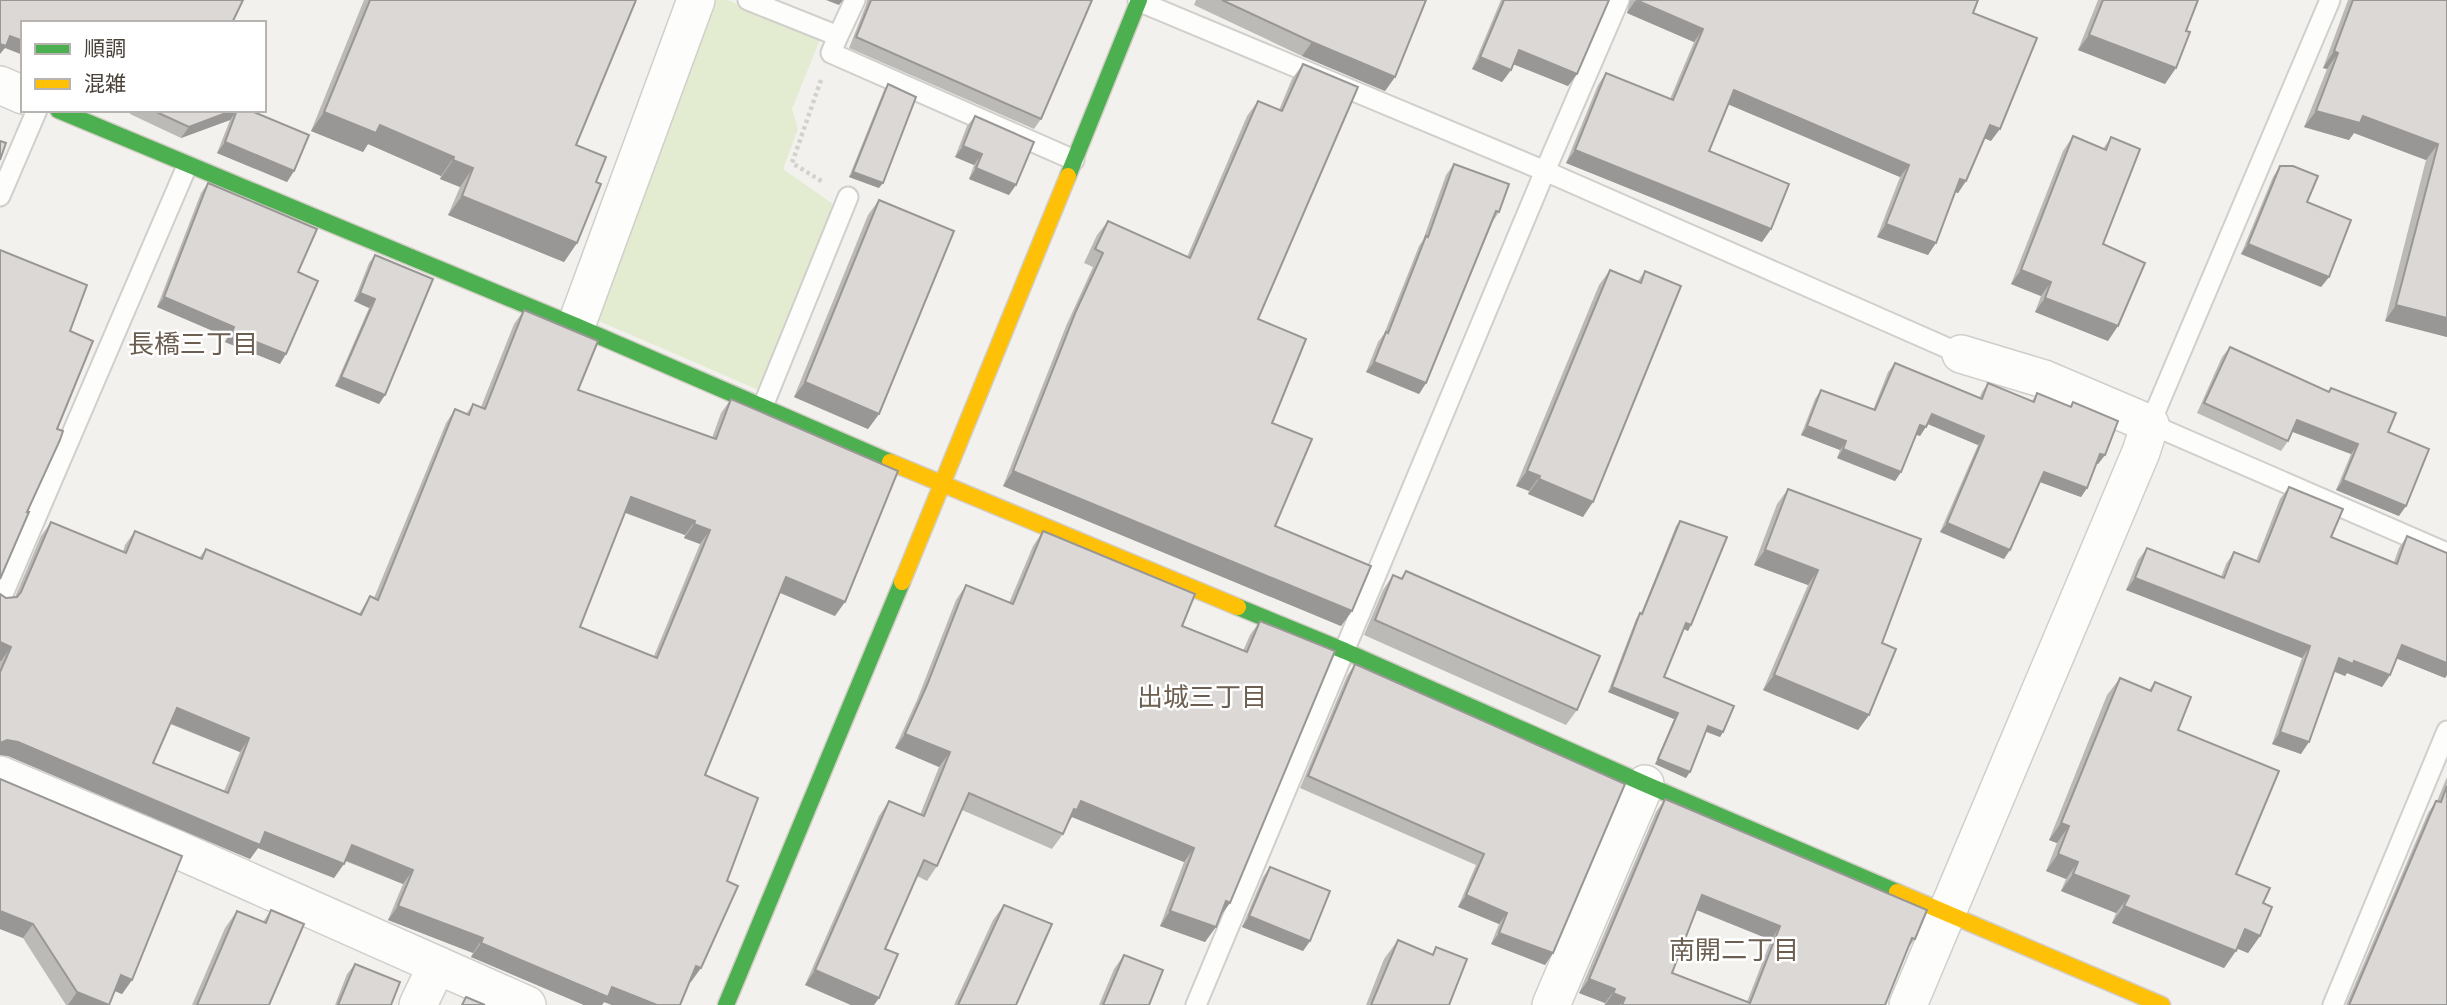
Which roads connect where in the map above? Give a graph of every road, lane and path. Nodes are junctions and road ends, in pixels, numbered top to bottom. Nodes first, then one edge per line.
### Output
1 (696, 0) edge
2 (748, 0) edge
3 (855, 0) edge
4 (1137, 0) edge
5 (1619, 0) edge
6 (2330, 0) edge
7 (835, 44) junction
8 (0, 85) edge
9 (21, 94) edge
10 (36, 112) edge
11 (63, 112) edge
12 (1074, 160) junction
13 (187, 166) junction
14 (1545, 171) junction
15 (0, 196) edge
16 (848, 197) joint
17 (576, 326) junction
18 (1961, 354) joint
19 (763, 406) junction
20 (2150, 424) junction
21 (943, 485) junction
22 (2447, 553) edge
23 (0, 601) edge
24 (1345, 651) junction
25 (2447, 731) edge
26 (0, 775) edge
27 (1644, 784) junction
28 (1948, 913) junction
29 (436, 965) junction
30 (418, 1005) edge
31 (527, 1005) edge
32 (726, 1005) edge
33 (1196, 1005) edge
34 (1551, 1005) edge
35 (1908, 1005) edge
36 (2162, 1005) edge
37 (2333, 1005) edge

1 - 17 street
2 - 7 lane
3 - 7 lane
4 - 12 street
4 - 14 lane
5 - 14 lane
6 - 20 lane
7 - 12 lane
7 - 16 path
8 - 9 street
10 - 15 lane
11 - 13 street
12 - 21 street
13 - 17 street
13 - 23 lane
14 - 18 lane
14 - 24 lane
16 - 19 lane
17 - 19 street
18 - 20 street
19 - 21 street
20 - 22 lane
20 - 28 street
21 - 24 street
21 - 32 street
24 - 27 street
24 - 33 lane
25 - 37 lane
26 - 29 street
27 - 28 street
27 - 34 street
28 - 35 street
28 - 36 street
29 - 30 street
29 - 31 street

